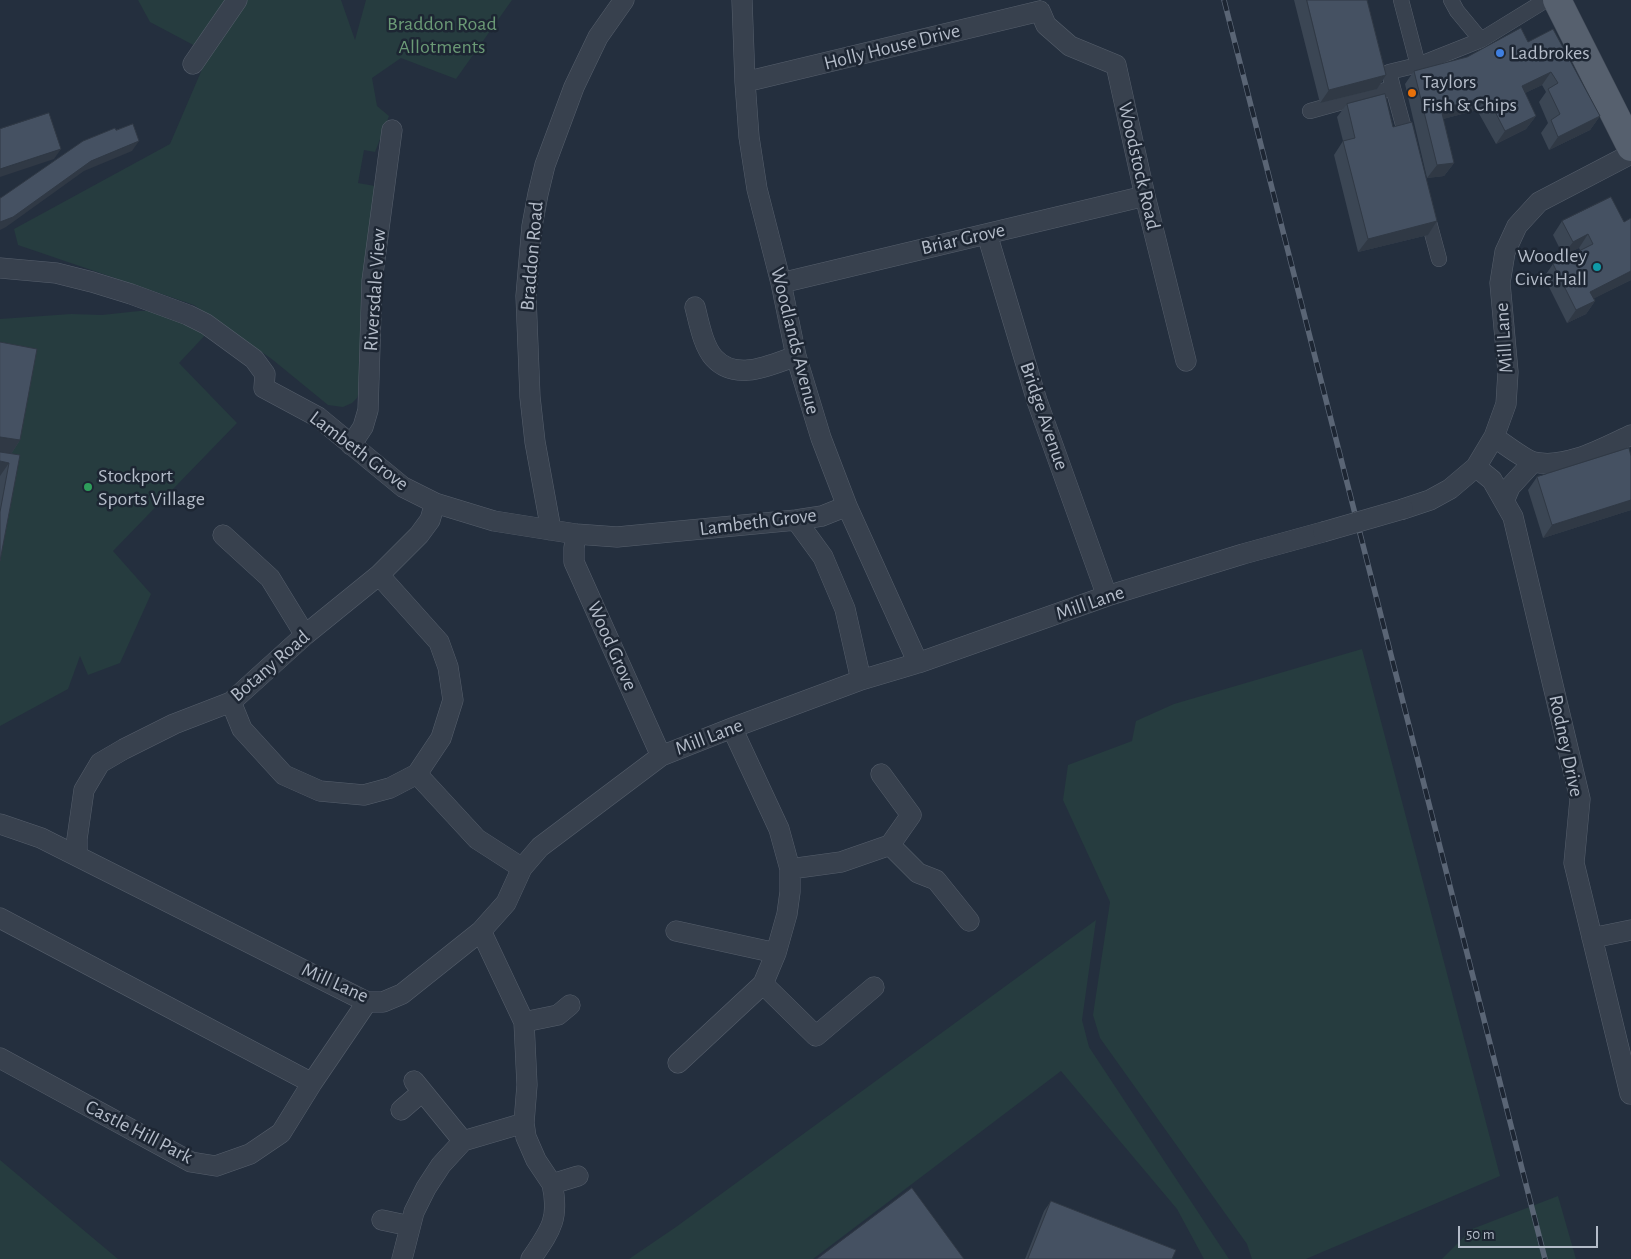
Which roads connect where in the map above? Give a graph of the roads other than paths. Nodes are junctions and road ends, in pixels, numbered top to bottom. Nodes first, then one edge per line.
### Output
1 (237, 0) edge
2 (624, 0) edge
3 (742, 0) edge
4 (1401, 0) edge
5 (1451, 0) edge
6 (1546, 0) edge
7 (1557, 0) edge
8 (1040, 5) edge
9 (1480, 40) junction
10 (193, 64) dead end
11 (1418, 65) junction
12 (1376, 73) edge
13 (745, 82) junction
14 (1387, 90) junction
15 (1310, 111) dead end
16 (392, 130) dead end
17 (1631, 147) edge
18 (1411, 154) edge
19 (1631, 154) edge
20 (1145, 196) junction
21 (1423, 202) edge
22 (987, 234) junction
23 (1439, 258) dead end
24 (0, 268) edge
25 (780, 283) junction
26 (695, 307) dead end
27 (796, 356) junction
28 (1186, 361) dead end
29 (1631, 435) edge
30 (1494, 437) junction
31 (351, 446) junction
32 (1533, 462) junction
33 (1476, 467) junction
34 (1504, 501) junction
35 (435, 502) junction
36 (847, 506) junction
37 (796, 520) junction
38 (551, 530) junction
39 (576, 534) junction
40 (223, 535) dead end
41 (379, 575) junction
42 (1107, 596) junction
43 (305, 635) junction
44 (918, 663) junction
45 (861, 680) junction
46 (231, 702) junction
47 (732, 728) junction
48 (661, 756) junction
49 (417, 774) junction
50 (880, 774) dead end
51 (0, 824) edge
52 (890, 845) junction
53 (76, 856) junction
54 (522, 868) junction
55 (790, 869) junction
56 (0, 918) edge
57 (968, 920) dead end
58 (1631, 930) edge
59 (481, 931) junction
60 (676, 931) dead end
61 (1592, 938) junction
62 (776, 953) junction
63 (763, 984) junction
64 (874, 987) dead end
65 (367, 1002) junction
66 (570, 1005) dead end
67 (524, 1022) junction
68 (0, 1058) edge
69 (678, 1063) dead end
70 (312, 1084) junction
71 (1630, 1094) edge
72 (401, 1110) dead end
73 (524, 1123) junction
74 (463, 1141) junction
75 (578, 1176) dead end
76 (552, 1184) junction
77 (382, 1220) dead end
78 (410, 1226) junction
79 (402, 1259) edge
80 (532, 1259) edge

1 - 10 street
2 - 38 street, Braddon Road
3 - 13 street, Woodlands Avenue
4 - 11 street
5 - 9 street
6 - 9 street
7 - 17 main road
8 - 13 street, Holly House Drive
8 - 20 street, Woodstock Road
9 - 11 street
11 - 14 street
12 - 14 street
13 - 25 street, Woodlands Avenue
14 - 15 street
14 - 18 street
16 - 31 street, Riversdale View
19 - 30 street, Mill Lane
20 - 22 street, Briar Grove
20 - 28 street, Woodstock Road
21 - 23 street
22 - 25 street, Briar Grove
22 - 42 street, Bridge Avenue
24 - 31 street, Lambeth Grove
25 - 27 street, Woodlands Avenue
26 - 27 street
27 - 36 street, Woodlands Avenue
29 - 32 street
30 - 32 street
30 - 33 street, Mill Lane
31 - 35 street, Lambeth Grove
32 - 34 street
33 - 34 street, Rodney Drive
33 - 42 street, Mill Lane, bridge
34 - 61 street, Rodney Drive
35 - 38 street, Lambeth Grove
35 - 41 street, Botany Road
36 - 37 street, Lambeth Grove
36 - 44 street, Woodlands Avenue
37 - 39 street, Lambeth Grove
37 - 45 street
38 - 39 street, Lambeth Grove
39 - 48 street, Wood Grove
40 - 43 street
41 - 43 street, Botany Road
41 - 49 street
42 - 44 street, Mill Lane
43 - 46 street, Botany Road
44 - 45 street, Mill Lane
45 - 47 street, Mill Lane
46 - 49 street
46 - 53 street, Botany Road
47 - 48 street, Mill Lane
47 - 55 street
48 - 54 street, Mill Lane
49 - 54 street
50 - 52 street
51 - 53 street, Mill Lane
52 - 55 street
52 - 57 street
53 - 65 street, Mill Lane
54 - 59 street, Mill Lane
55 - 62 street
56 - 70 street
58 - 61 street
59 - 65 street, Mill Lane
59 - 67 street
60 - 62 street
61 - 71 street, Rodney Drive
62 - 63 street
63 - 64 street
63 - 69 street
65 - 70 street, Castle Hill Park
66 - 67 street
67 - 73 street
68 - 70 street, Castle Hill Park
72 - 74 street
73 - 74 street
73 - 76 street
74 - 78 street
75 - 76 street
76 - 80 street
77 - 78 street
78 - 79 street

